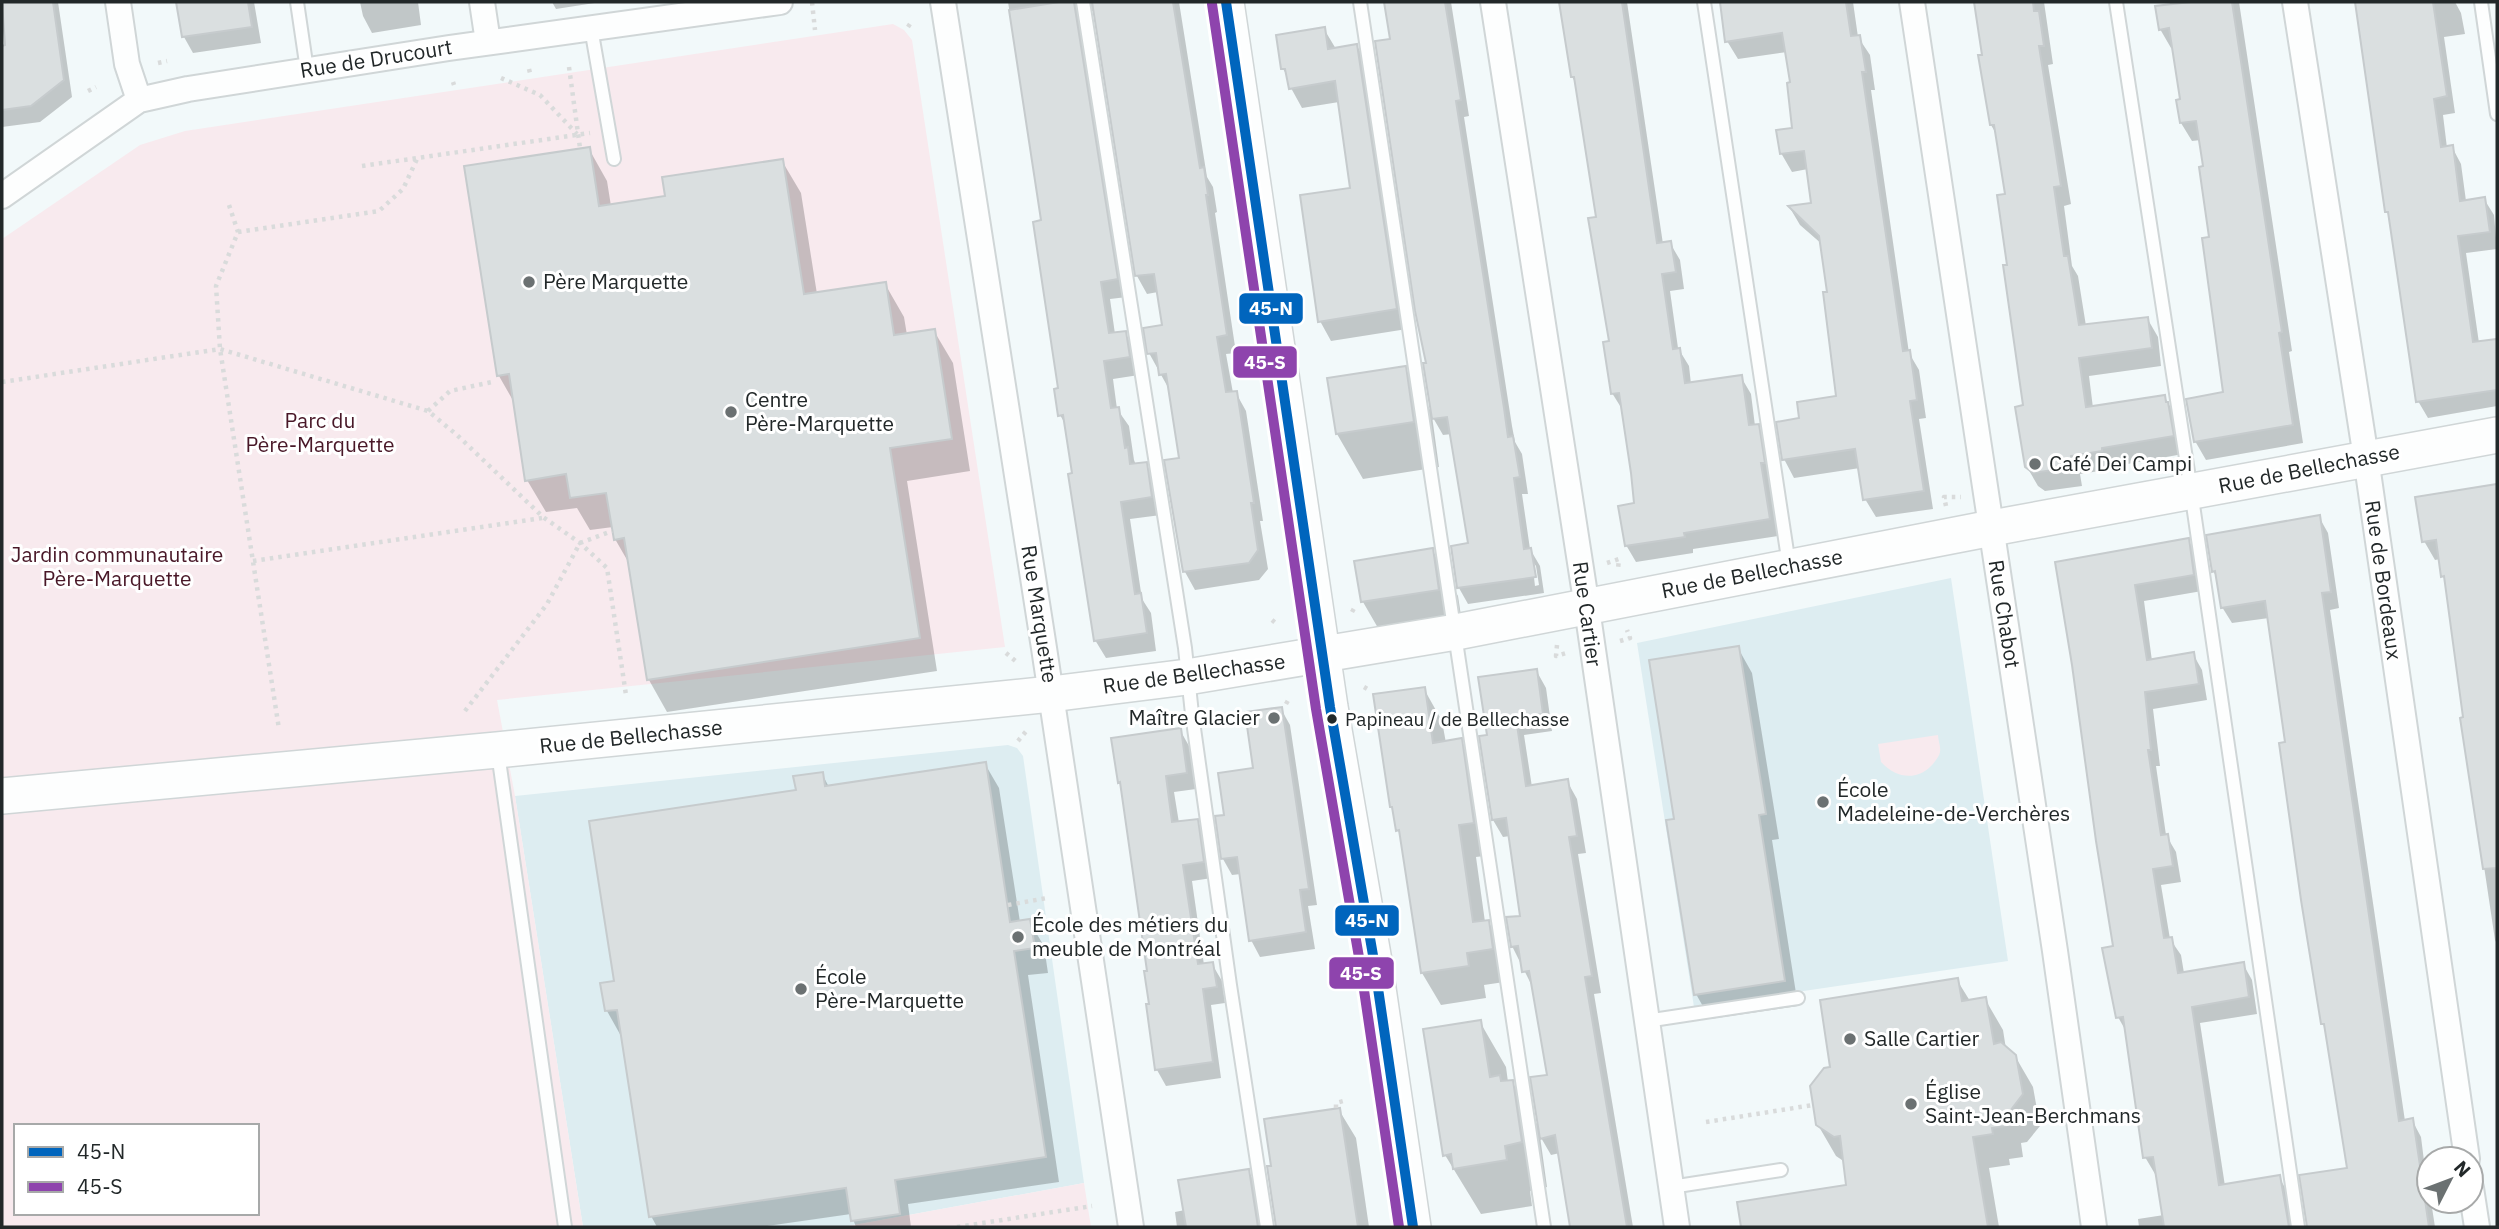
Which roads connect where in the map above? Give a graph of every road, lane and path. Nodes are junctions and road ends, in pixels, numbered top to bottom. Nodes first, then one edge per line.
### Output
1 (118, 2) edge
2 (297, 2) edge
3 (482, 2) edge
4 (780, 2) edge
5 (812, 2) edge
6 (943, 2) edge
7 (1083, 2) edge
8 (1226, 2) edge
9 (1360, 2) edge
10 (1493, 2) edge
11 (1704, 2) edge
12 (1912, 2) edge
13 (2116, 2) edge
14 (2295, 2) edge
15 (2481, 2) edge
16 (666, 10) edge
17 (591, 28) junction
18 (815, 30) dead end
19 (488, 42) junction
20 (167, 61) dead end
21 (158, 63) dead end
22 (569, 67) dead end
23 (307, 70) junction
24 (501, 78) dead end
25 (96, 87) dead end
26 (88, 91) dead end
27 (139, 100) junction
28 (2497, 114) edge
29 (609, 130) junction
30 (578, 135) junction
31 (580, 148) dead end
32 (418, 158) junction
33 (614, 159) dead end
34 (362, 166) dead end
35 (2, 196) edge
36 (229, 205) dead end
37 (237, 232) junction
38 (220, 349) junction
39 (2, 382) edge
40 (492, 382) dead end
41 (428, 411) junction
42 (2497, 435) edge
43 (2366, 458) junction
44 (2191, 491) junction
45 (1944, 497) dead end
46 (1962, 497) dead end
47 (543, 517) junction
48 (1992, 528) junction
49 (612, 531) dead end
50 (580, 543) junction
51 (253, 561) junction
52 (1789, 567) junction
53 (1356, 605) dead end
54 (1587, 606) junction
55 (1352, 612) dead end
56 (1272, 620) dead end
57 (1278, 625) dead end
58 (1456, 632) junction
59 (1557, 644) dead end
60 (1573, 651) dead end
61 (1006, 653) dead end
62 (1323, 654) junction
63 (1019, 664) dead end
64 (1187, 677) junction
65 (1051, 694) junction
66 (626, 695) dead end
67 (1290, 698) dead end
68 (1286, 704) dead end
69 (465, 711) dead end
70 (279, 729) dead end
71 (1029, 729) dead end
72 (1018, 741) dead end
73 (497, 750) junction
74 (2, 796) edge
75 (1047, 898) dead end
76 (1008, 905) dead end
77 (1052, 931) dead end
78 (1032, 933) dead end
79 (1798, 998) dead end
80 (1646, 1021) junction
81 (1347, 1100) dead end
82 (1813, 1105) dead end
83 (1336, 1108) dead end
84 (1706, 1122) dead end
85 (2465, 1145) edge
86 (1781, 1170) dead end
87 (1671, 1187) junction
88 (1093, 1206) dead end
89 (565, 1227) edge
90 (957, 1227) edge
91 (1131, 1227) edge
92 (1267, 1227) edge
93 (1413, 1227) edge
94 (1544, 1227) edge
95 (1677, 1227) edge
96 (2094, 1227) edge
97 (2298, 1227) edge

1 - 27 street
2 - 23 lane
3 - 19 street
4 - 16 street, Rue de Drucourt
5 - 18 path
6 - 65 street, Rue Marquette
7 - 64 lane
8 - 62 street
9 - 58 lane
10 - 54 street, Rue Cartier
11 - 52 lane
12 - 48 street, Rue Chabot
13 - 44 lane
14 - 43 street, Rue de Bordeaux
15 - 28 lane
16 - 17 street, Rue de Drucourt
17 - 19 street, Rue de Drucourt
17 - 29 lane
19 - 23 street, Rue de Drucourt
20 - 21 path
22 - 30 path
23 - 27 street, Rue de Drucourt
24 - 30 path
25 - 26 path
27 - 35 street, Rue de Drucourt
29 - 30 path
29 - 33 lane
30 - 31 path
30 - 32 path
32 - 34 path
32 - 37 path
36 - 37 path
37 - 38 path
38 - 39 path
38 - 41 path
38 - 51 path
40 - 41 path
41 - 47 path
42 - 43 street, Rue de Bellechasse
43 - 44 street, Rue de Bellechasse
43 - 85 street, Rue de Bordeaux
44 - 48 street, Rue de Bellechasse
44 - 97 lane
45 - 46 path
47 - 50 path
47 - 51 path
48 - 52 street, Rue de Bellechasse
48 - 96 street, Rue Chabot
49 - 50 path
50 - 66 path
50 - 69 path
51 - 70 path
52 - 54 street, Rue de Bellechasse
53 - 55 path
54 - 58 street, Rue de Bellechasse
54 - 80 street, Rue Cartier
56 - 57 path
58 - 62 street, Rue de Bellechasse
58 - 94 lane
59 - 60 path
61 - 63 path
62 - 64 street, Rue de Bellechasse
62 - 93 street
64 - 65 street, Rue de Bellechasse
64 - 92 lane
65 - 73 street, Rue de Bellechasse
65 - 91 street, Rue Marquette
67 - 68 path
71 - 72 path
73 - 74 street, Rue de Bellechasse
73 - 89 lane
75 - 76 path
77 - 78 path
79 - 80 lane
80 - 87 street, Rue Cartier
81 - 83 path
82 - 84 path
86 - 87 lane
87 - 95 street, Rue Cartier
88 - 90 path

